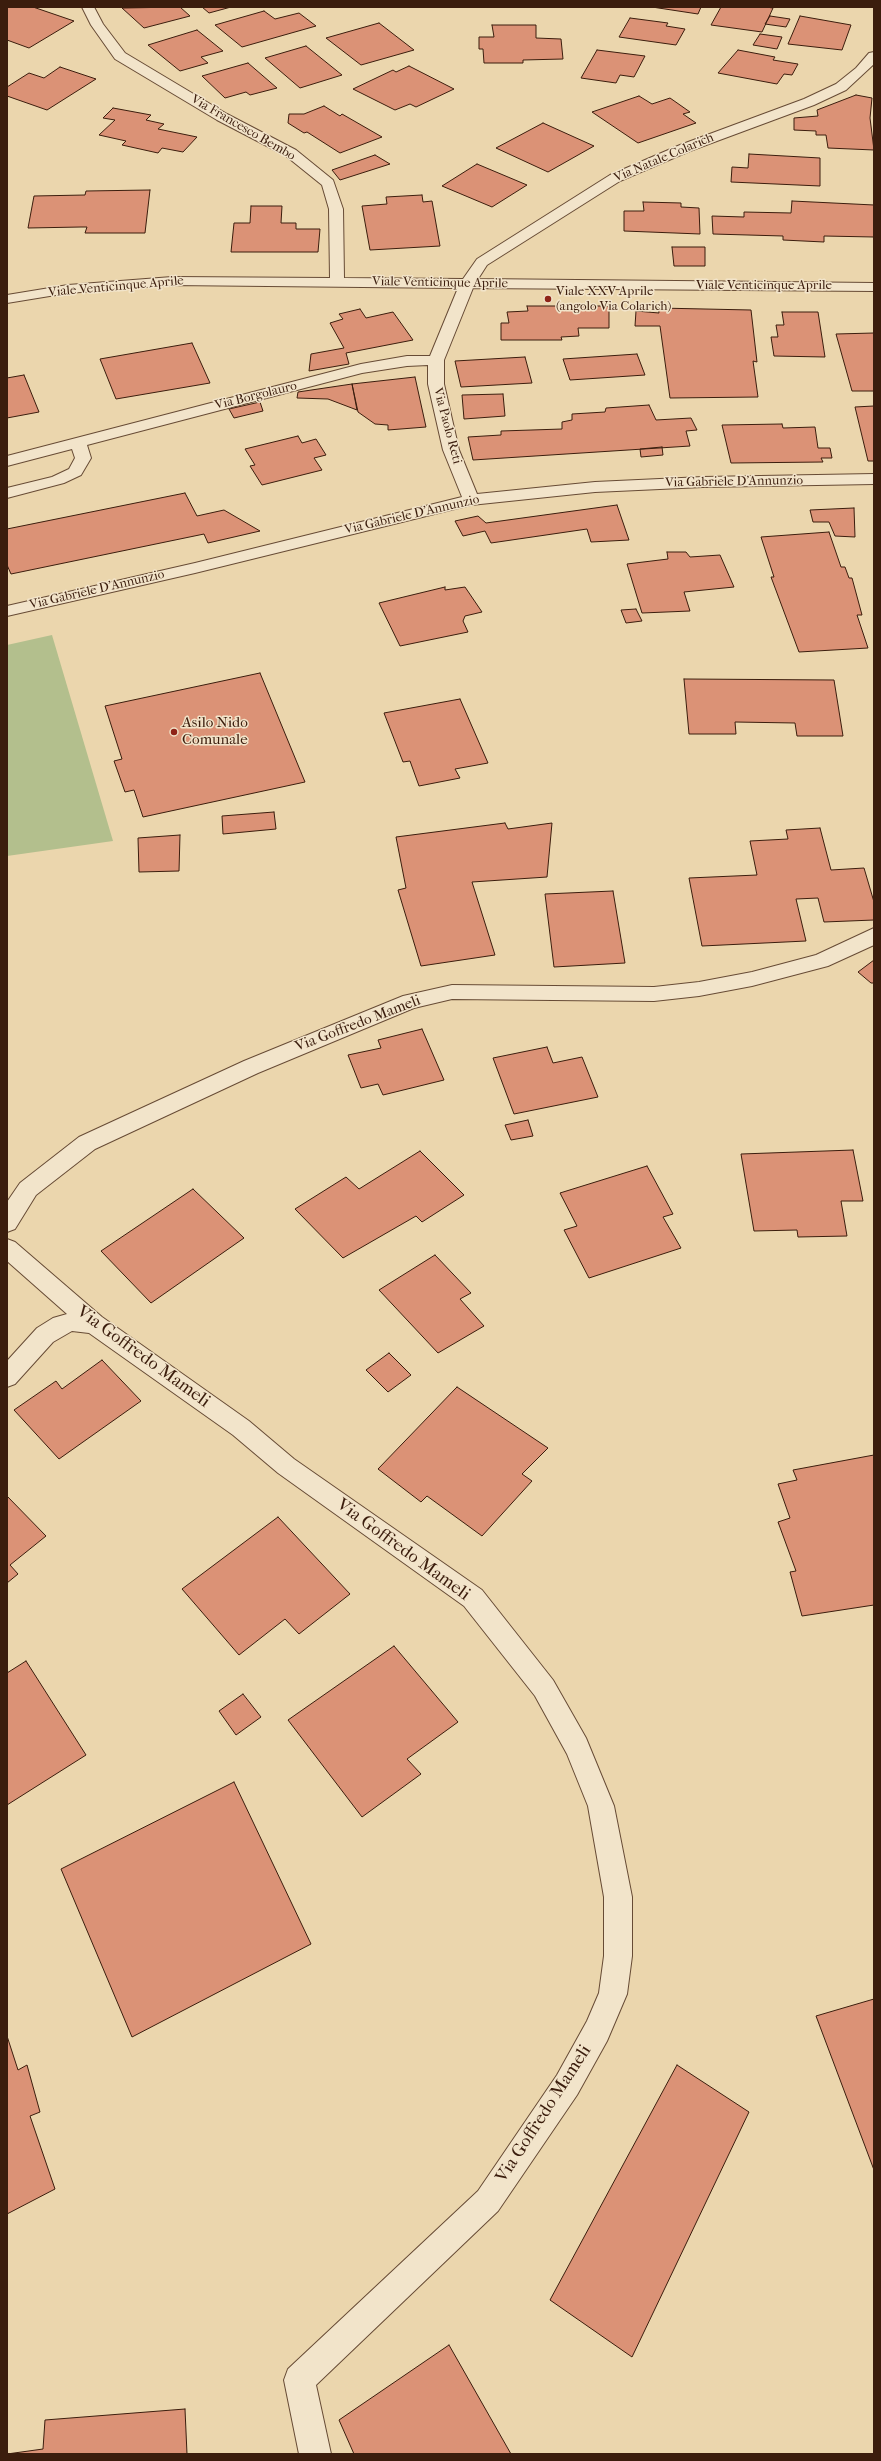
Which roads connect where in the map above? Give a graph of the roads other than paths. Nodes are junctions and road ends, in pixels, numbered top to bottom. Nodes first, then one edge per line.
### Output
1 (88, 7) edge
2 (874, 56) edge
3 (337, 281) junction
4 (467, 284) junction
5 (874, 287) edge
6 (7, 299) edge
7 (436, 360) junction
8 (78, 442) junction
9 (7, 461) edge
10 (874, 479) edge
11 (7, 493) edge
12 (471, 500) junction
13 (7, 611) edge
14 (874, 935) edge
15 (7, 1223) edge
16 (7, 1248) edge
17 (94, 1324) junction
18 (7, 1377) edge
19 (315, 2454) edge

1 - 3 street, Via Francesco Bembo
2 - 4 street, Via Natale Colarich
3 - 4 street, Viale Venticinque Aprile
3 - 6 street, Viale Venticinque Aprile
4 - 5 street, Viale Venticinque Aprile
4 - 7 street, Via Paolo Reti
7 - 8 street, Via Borgolauro
7 - 12 street, Via Paolo Reti
8 - 9 street, Via Borgolauro
8 - 11 street
10 - 12 street, Via Gabriele D'Annunzio
12 - 13 street, Via Gabriele D'Annunzio
14 - 15 street, Via Goffredo Mameli
16 - 17 street, Via Goffredo Mameli
17 - 18 street
17 - 19 street, Via Goffredo Mameli

